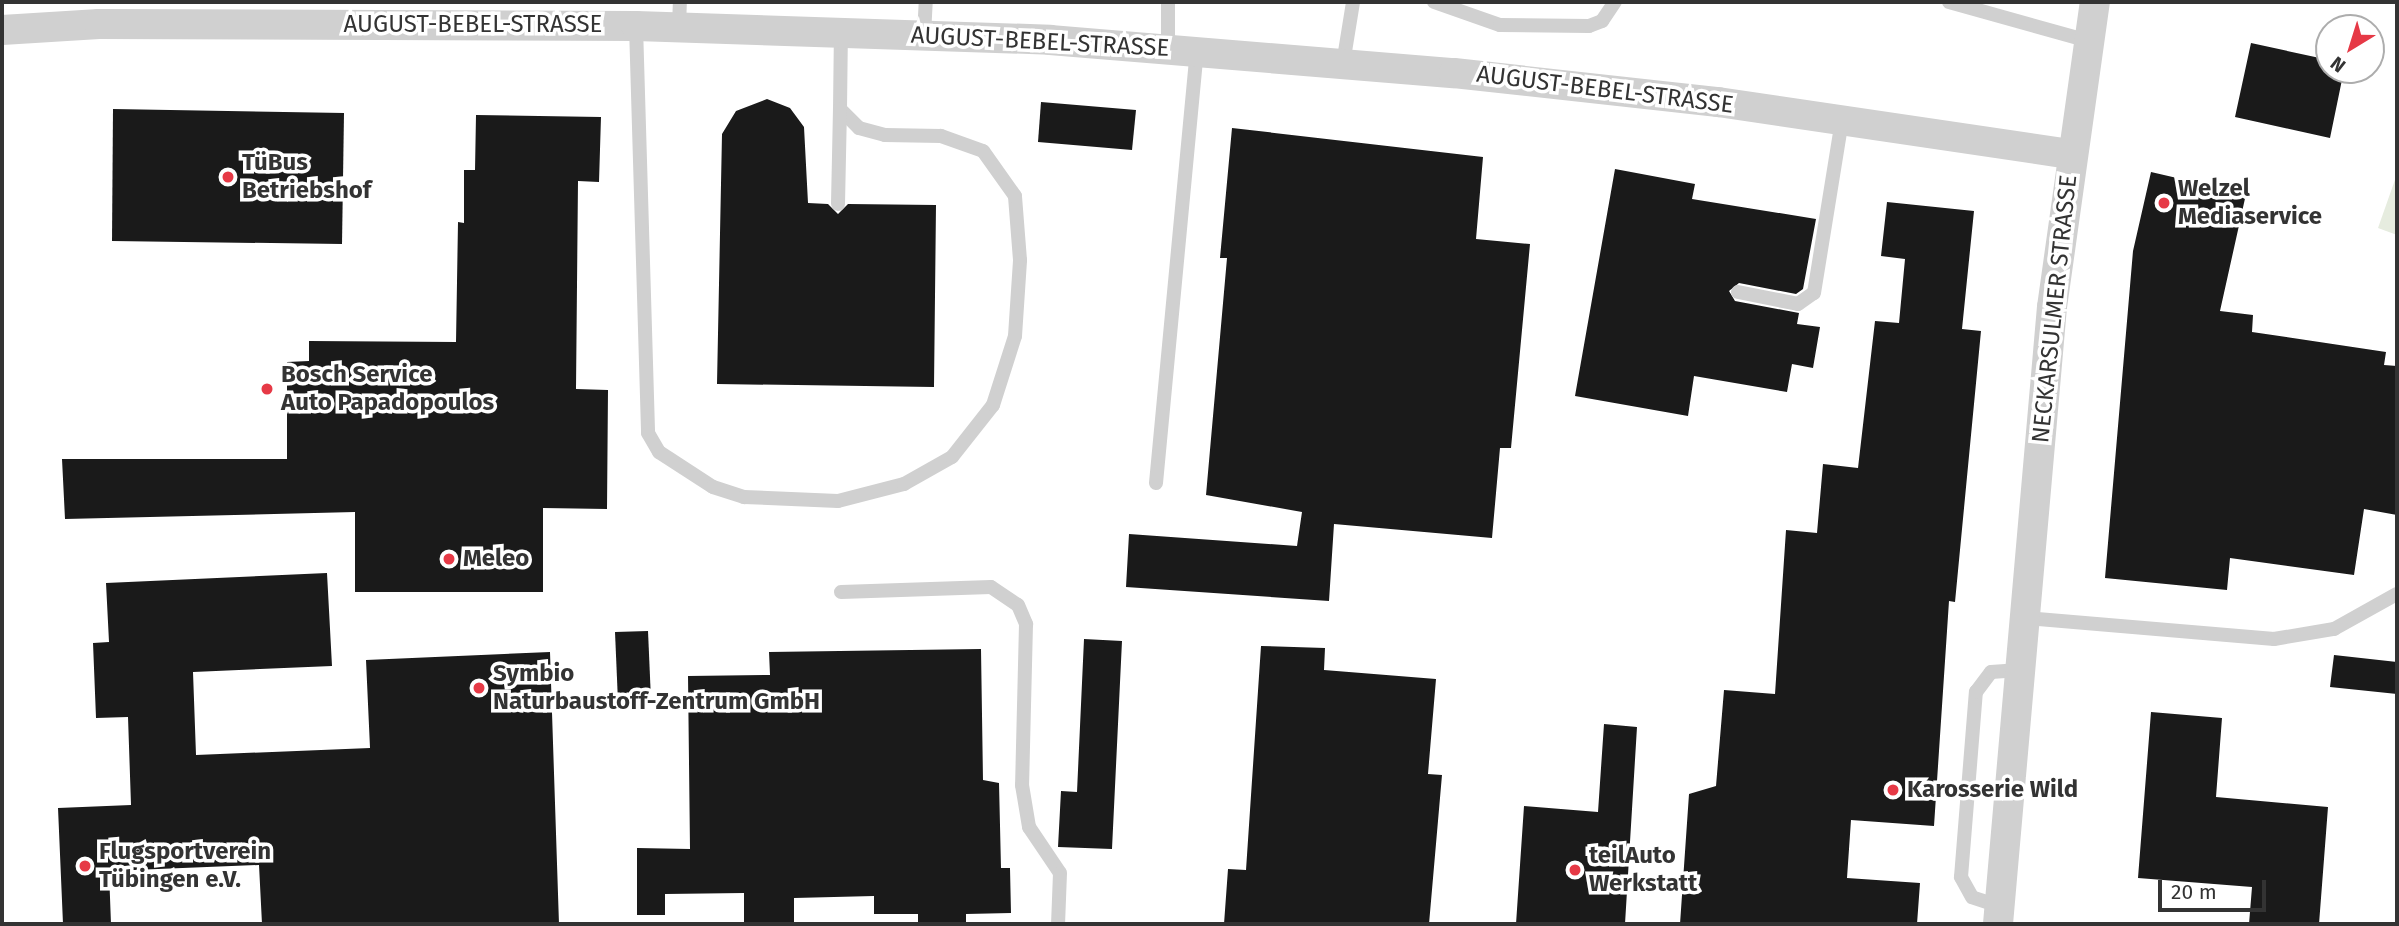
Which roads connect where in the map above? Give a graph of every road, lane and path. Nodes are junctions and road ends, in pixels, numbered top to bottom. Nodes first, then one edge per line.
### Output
1 (926, 2) edge
2 (1168, 2) edge
3 (1353, 2) edge
4 (1434, 2) edge
5 (1615, 2) edge
6 (1949, 2) edge
7 (2095, 2) edge
8 (679, 14) edge
9 (636, 26) junction
10 (2, 30) edge
11 (841, 32) junction
12 (924, 35) junction
13 (2089, 41) junction
14 (1168, 49) junction
15 (1197, 52) junction
16 (1342, 64) junction
17 (840, 109) junction
18 (1842, 120) junction
19 (2072, 154) junction
20 (838, 204) dead end
21 (1738, 292) dead end
22 (1156, 483) dead end
23 (841, 592) dead end
24 (2397, 594) edge
25 (2025, 618) junction
26 (2020, 670) junction
27 (1998, 915) edge
28 (1058, 924) edge

1 - 12 lane
2 - 14 lane
3 - 16 lane
4 - 5 lane
6 - 13 lane
7 - 13 street, NECKARSULMER STRASSE
8 - 9 street, AUGUST-BEBEL-STRASSE
8 - 11 street, AUGUST-BEBEL-STRASSE
9 - 10 street, AUGUST-BEBEL-STRASSE
9 - 17 lane
11 - 12 street, AUGUST-BEBEL-STRASSE
11 - 17 lane
12 - 14 street, AUGUST-BEBEL-STRASSE
13 - 19 street, NECKARSULMER STRASSE
14 - 15 street, AUGUST-BEBEL-STRASSE
15 - 16 street, AUGUST-BEBEL-STRASSE
15 - 22 lane
16 - 18 street, AUGUST-BEBEL-STRASSE
17 - 20 lane
18 - 19 street, AUGUST-BEBEL-STRASSE
18 - 21 lane
19 - 25 street, NECKARSULMER STRASSE
23 - 28 lane
24 - 25 lane
25 - 26 street, NECKARSULMER STRASSE
26 - 27 street, NECKARSULMER STRASSE
26 - 27 lane

